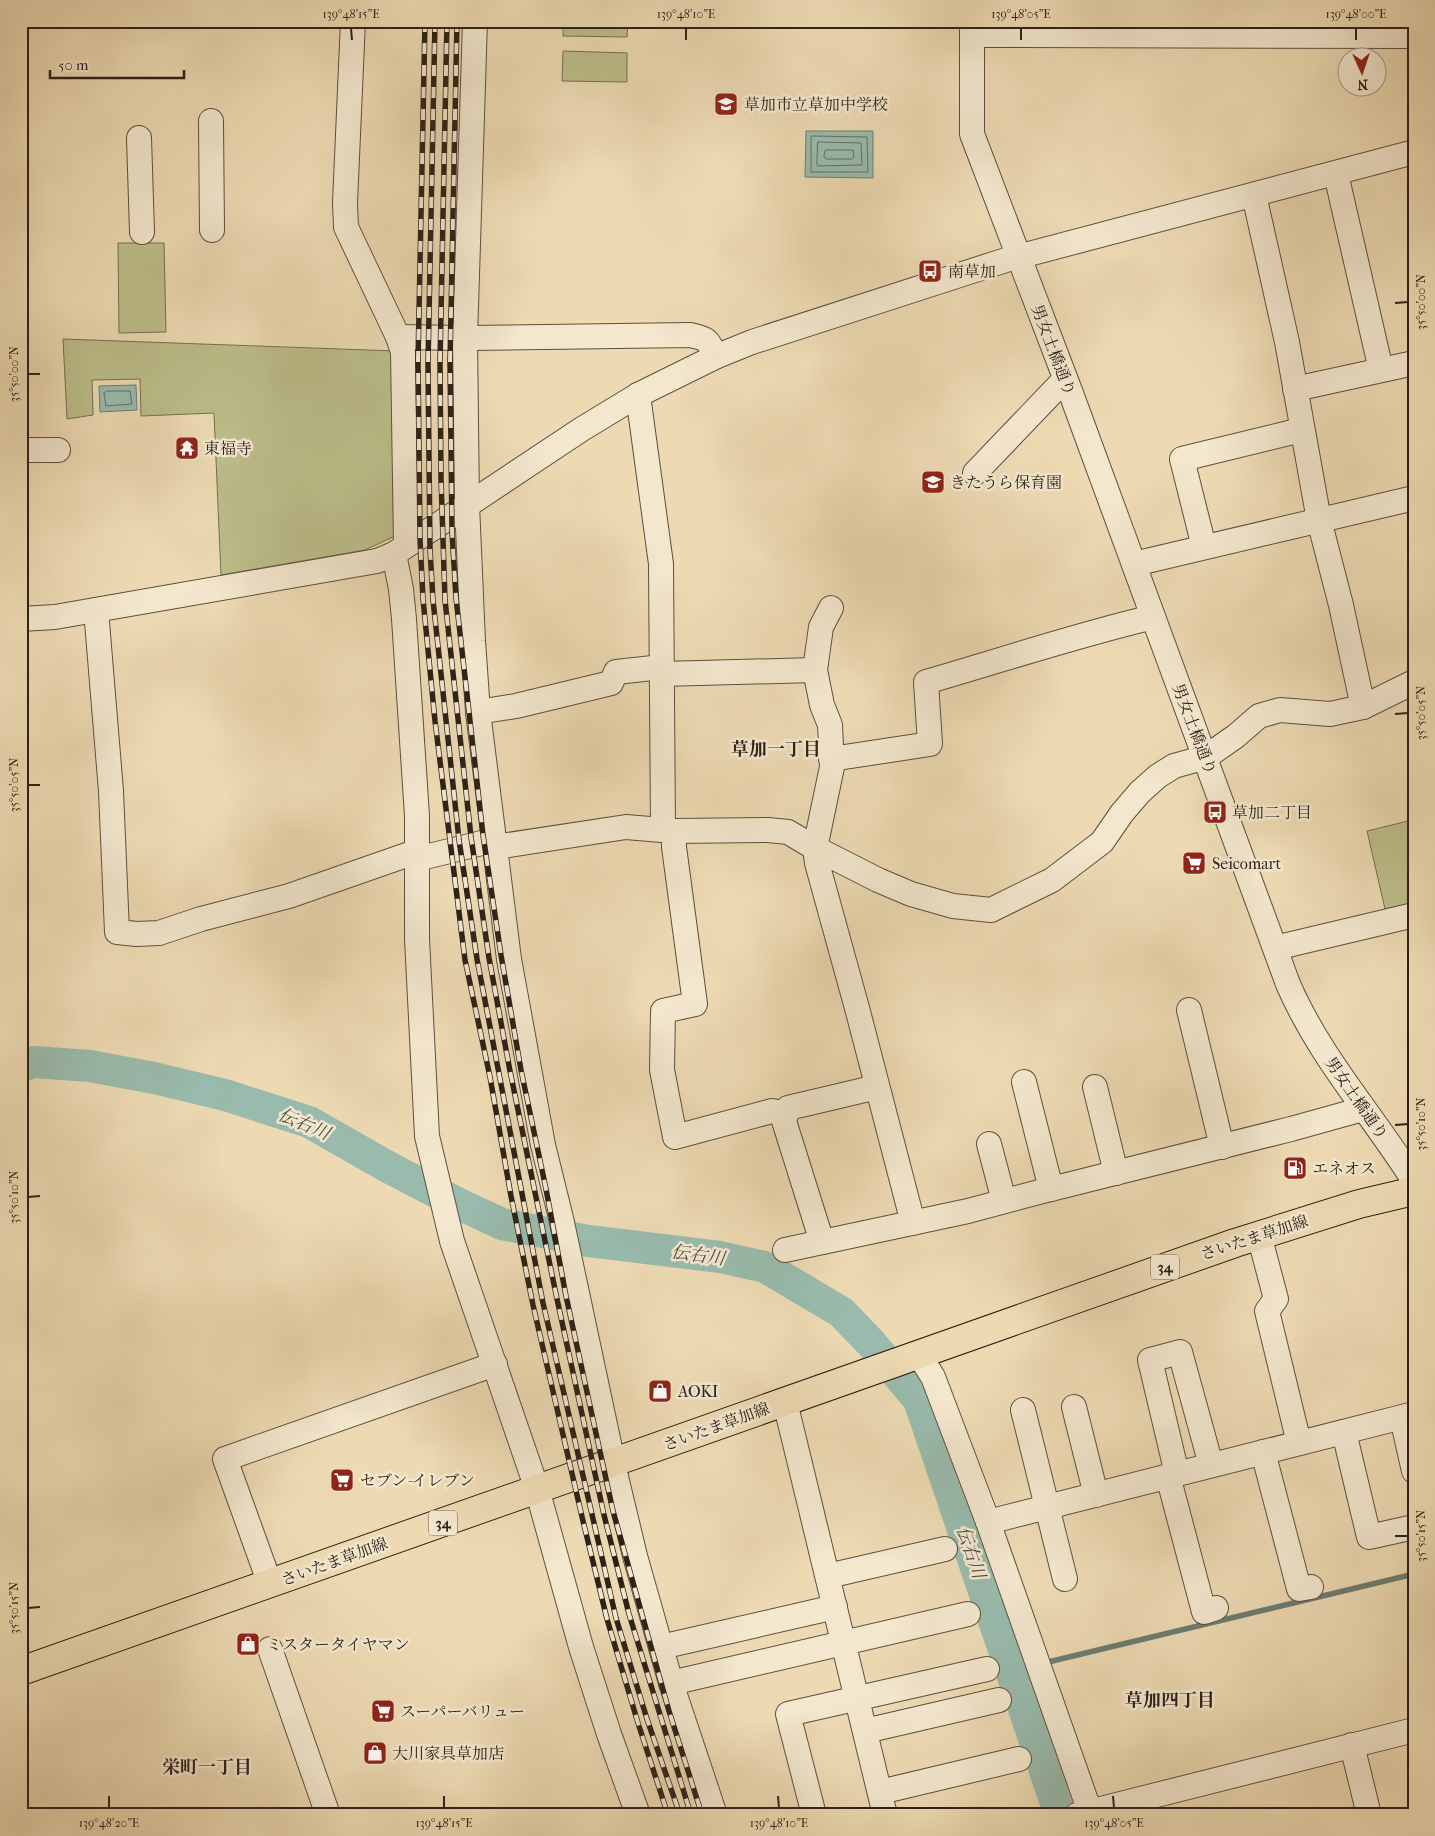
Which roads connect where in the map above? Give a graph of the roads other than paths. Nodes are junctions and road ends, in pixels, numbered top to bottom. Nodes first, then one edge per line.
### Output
1 (353, 21) edge
2 (474, 21) edge
3 (972, 28) edge
4 (1414, 36) edge
5 (211, 121) dead end
6 (139, 138) dead end
7 (1414, 152) edge
8 (1336, 174) junction
9 (1254, 195) junction
10 (212, 230) dead end
11 (142, 232) dead end
12 (1019, 256) junction
13 (398, 337) junction
14 (465, 338) junction
15 (714, 357) junction
16 (1414, 363) edge
17 (1381, 370) junction
18 (1065, 379) junction
19 (1295, 389) junction
20 (638, 396) junction
21 (1301, 430) junction
22 (21, 450) edge
23 (58, 450) dead end
24 (975, 474) dead end
25 (1414, 498) edge
26 (467, 505) junction
27 (1319, 520) junction
28 (1204, 547) junction
29 (400, 549) junction
30 (1134, 564) junction
31 (831, 608) dead end
32 (96, 610) junction
33 (1153, 617) junction
34 (21, 619) edge
35 (815, 670) junction
36 (662, 671) junction
37 (1414, 682) edge
38 (1363, 708) junction
39 (478, 712) junction
40 (1206, 757) junction
41 (831, 759) junction
42 (669, 830) junction
43 (494, 843) junction
44 (815, 848) junction
45 (417, 856) junction
46 (1414, 915) edge
47 (1276, 948) junction
48 (1188, 1010) dead end
49 (1024, 1082) dead end
50 (876, 1087) junction
51 (1095, 1087) dead end
52 (1364, 1109) junction
53 (786, 1114) junction
54 (989, 1144) dead end
55 (1222, 1147) junction
56 (1116, 1173) junction
57 (1414, 1181) edge
58 (1051, 1189) junction
59 (1414, 1190) edge
60 (1004, 1201) junction
61 (913, 1223) junction
62 (1259, 1235) junction
63 (822, 1242) junction
64 (785, 1250) dead end
65 (919, 1355) junction
66 (495, 1364) junction
67 (786, 1402) junction
68 (1074, 1408) dead end
69 (1023, 1410) dead end
70 (1408, 1416) edge
71 (1344, 1432) junction
72 (1299, 1443) junction
73 (1263, 1452) junction
74 (613, 1463) junction
75 (1211, 1465) junction
76 (1414, 1471) edge
77 (1172, 1475) junction
78 (537, 1489) junction
79 (1096, 1495) junction
80 (1047, 1508) junction
81 (988, 1522) junction
82 (1414, 1527) edge
83 (945, 1549) dead end
84 (828, 1576) junction
85 (1065, 1578) dead end
86 (270, 1584) junction
87 (1311, 1587) dead end
88 (834, 1607) junction
89 (1216, 1608) dead end
90 (968, 1614) dead end
91 (843, 1643) junction
92 (661, 1647) junction
93 (270, 1650) dead end
94 (987, 1669) dead end
95 (21, 1671) edge
96 (671, 1683) junction
97 (856, 1697) junction
98 (998, 1700) dead end
99 (1414, 1730) edge
100 (865, 1731) junction
101 (1352, 1745) junction
102 (1019, 1759) dead end
103 (882, 1804) edge
104 (1090, 1813) edge
105 (328, 1815) edge
106 (638, 1815) edge
107 (715, 1815) edge
108 (814, 1815) edge
109 (1369, 1815) edge

1 - 13 street
2 - 14 street
3 - 4 street
3 - 12 street, 男女土橋通り
5 - 10 street
6 - 11 street
7 - 8 street
8 - 9 street
8 - 17 street
9 - 12 street
9 - 19 street
12 - 15 street
12 - 18 street, 男女土橋通り
13 - 14 street
13 - 29 street
14 - 15 street
14 - 26 street
15 - 20 street
16 - 17 street
17 - 19 street
18 - 24 street
18 - 30 street, 男女土橋通り
19 - 21 street
20 - 26 street
20 - 36 street
21 - 27 street
21 - 28 street
22 - 23 street
25 - 27 street
26 - 29 street
26 - 39 street
27 - 28 street
27 - 38 street
28 - 30 street
29 - 32 street
29 - 45 street
30 - 33 street, 男女土橋通り
31 - 35 street
32 - 34 street
32 - 45 street
33 - 40 street, 男女土橋通り
33 - 41 street
35 - 36 street
35 - 41 street
36 - 39 street
36 - 42 street
37 - 38 street
38 - 40 street
39 - 43 street
40 - 44 street
40 - 47 street, 男女土橋通り
41 - 44 street
42 - 43 street
42 - 44 street
42 - 53 street
43 - 45 street
43 - 74 street
44 - 50 street
45 - 66 street
46 - 47 street
47 - 52 street, 男女土橋通り
48 - 55 street
49 - 58 street
50 - 53 street
50 - 61 street
51 - 56 street
52 - 55 street
52 - 57 street, 男女土橋通り
53 - 63 street
54 - 60 street
55 - 56 street
56 - 58 street
58 - 60 street
59 - 62 main road, さいたま草加線 / 34
60 - 61 street
61 - 63 street
62 - 65 main road, さいたま草加線 / 34
62 - 72 street
63 - 64 street
65 - 67 main road, さいたま草加線 / 34
65 - 81 street
66 - 78 street
66 - 86 street
67 - 74 main road, さいたま草加線 / 34
67 - 84 street
68 - 79 street
69 - 80 street
70 - 71 street
70 - 76 street
71 - 72 street
71 - 82 street
72 - 73 street
73 - 75 street
73 - 87 street
74 - 78 main road, さいたま草加線 / 34
74 - 92 street
75 - 77 street
75 - 77 street
77 - 79 street
77 - 89 street
78 - 86 main road, さいたま草加線 / 34
78 - 106 street
79 - 80 street
80 - 81 street
80 - 85 street
81 - 104 street
83 - 84 street
84 - 88 street
86 - 95 main road, さいたま草加線 / 34
88 - 91 street
88 - 92 street
90 - 91 street
91 - 96 street
91 - 97 street
92 - 96 street
93 - 105 street
94 - 97 street
96 - 107 street
97 - 100 street
97 - 108 street
98 - 100 street
99 - 101 street
100 - 103 street
101 - 104 street
101 - 109 street
102 - 103 street

